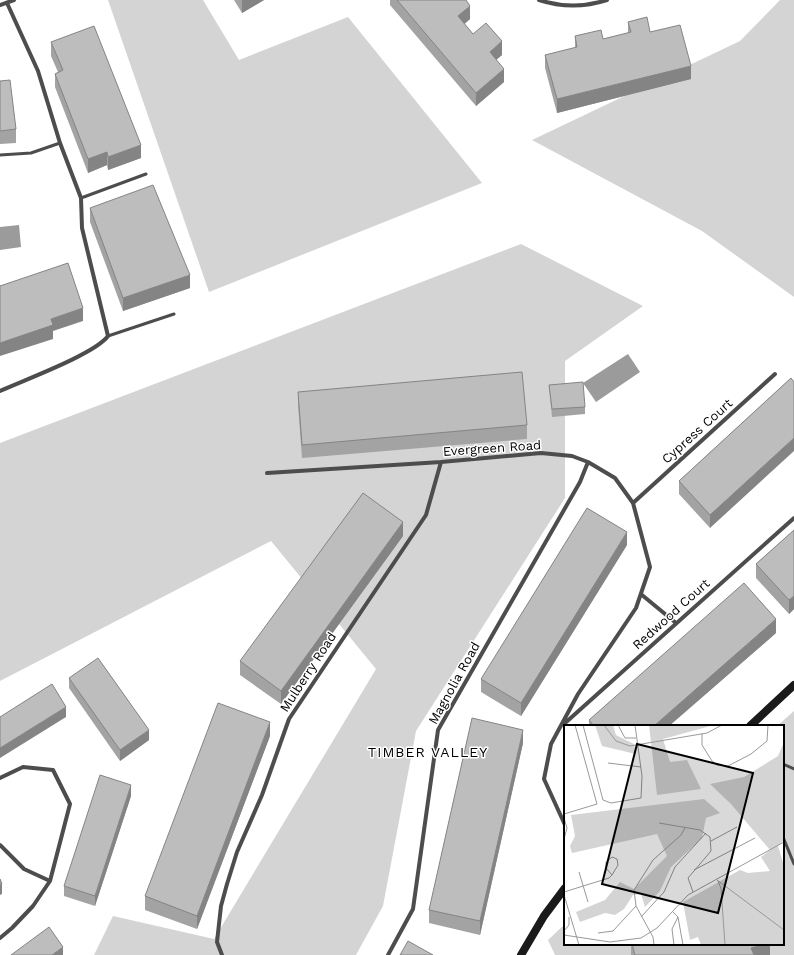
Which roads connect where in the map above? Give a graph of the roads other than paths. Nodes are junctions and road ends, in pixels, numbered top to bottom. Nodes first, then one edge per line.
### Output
1 (14, 0) edge
2 (539, 0) edge
3 (607, 0) edge
4 (6, 1) edge
5 (0, 5) edge
6 (60, 143) junction
7 (0, 155) edge
8 (146, 174) dead end
9 (81, 198) junction
10 (174, 314) dead end
11 (108, 336) junction
12 (775, 374) dead end
13 (0, 391) edge
14 (441, 462) junction
15 (588, 462) junction
16 (266, 473) dead end
17 (633, 503) junction
18 (794, 518) edge
19 (642, 595) junction
20 (676, 623) junction
21 (794, 685) edge
22 (562, 725) junction
23 (751, 725) edge
24 (784, 764) edge
25 (794, 769) edge
26 (0, 778) edge
27 (564, 822) edge
28 (784, 839) edge
29 (0, 845) edge
30 (794, 864) edge
31 (50, 881) junction
32 (564, 889) edge
33 (0, 938) edge
34 (222, 955) edge
35 (388, 955) edge
36 (521, 955) edge

1 - 4 street
2 - 3 street
4 - 5 street
4 - 6 street
6 - 7 lane
6 - 9 street
8 - 9 lane
9 - 11 street
10 - 11 lane
11 - 13 street
12 - 17 street, Cypress Court
14 - 15 street, Evergreen Road
14 - 16 street, Evergreen Road
14 - 34 street, Mulberry Road
15 - 17 street, Evergreen Road
15 - 35 street, Magnolia Road
17 - 19 street, Evergreen Road
18 - 20 street, Redwood Court
19 - 20 street
19 - 22 street, Evergreen Road
20 - 22 street, Redwood Court
21 - 23 street
22 - 27 street, Evergreen Road
24 - 25 lane
26 - 31 street
28 - 30 lane
29 - 31 street
31 - 33 street
32 - 36 street

